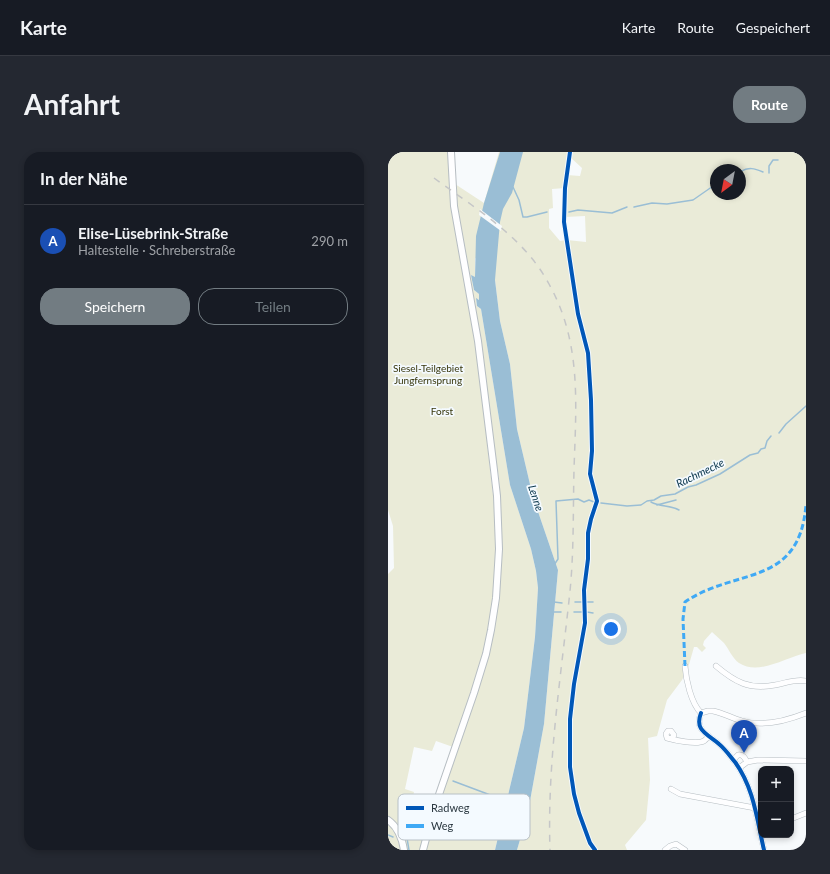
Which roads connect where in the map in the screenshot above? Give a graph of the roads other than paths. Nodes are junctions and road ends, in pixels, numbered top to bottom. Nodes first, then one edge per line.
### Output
1 (451, 152) edge
2 (685, 666) dead end
3 (716, 666) dead end
4 (806, 681) edge
5 (701, 713) junction
6 (806, 713) edge
7 (709, 737) junction
8 (672, 738) dead end
9 (735, 759) junction
10 (806, 761) edge
11 (747, 762) junction
12 (740, 768) junction
13 (671, 789) dead end
14 (439, 794) edge
15 (755, 808) junction
16 (806, 813) edge
17 (794, 818) edge
18 (388, 820) edge
19 (758, 820) edge
20 (398, 831) edge
21 (762, 838) edge
22 (401, 840) edge
23 (426, 840) edge
24 (404, 850) edge
25 (423, 850) edge
26 (665, 850) edge
27 (685, 850) edge
28 (764, 850) edge

1 - 14 main road
2 - 5 street
3 - 4 street
5 - 6 street
5 - 7 street
7 - 8 street
7 - 9 street
9 - 11 street
9 - 12 street
10 - 11 street
11 - 12 street
12 - 15 street
13 - 15 street
15 - 19 street
16 - 17 street
18 - 20 main road
21 - 28 street
22 - 24 main road
23 - 25 main road
26 - 27 street

